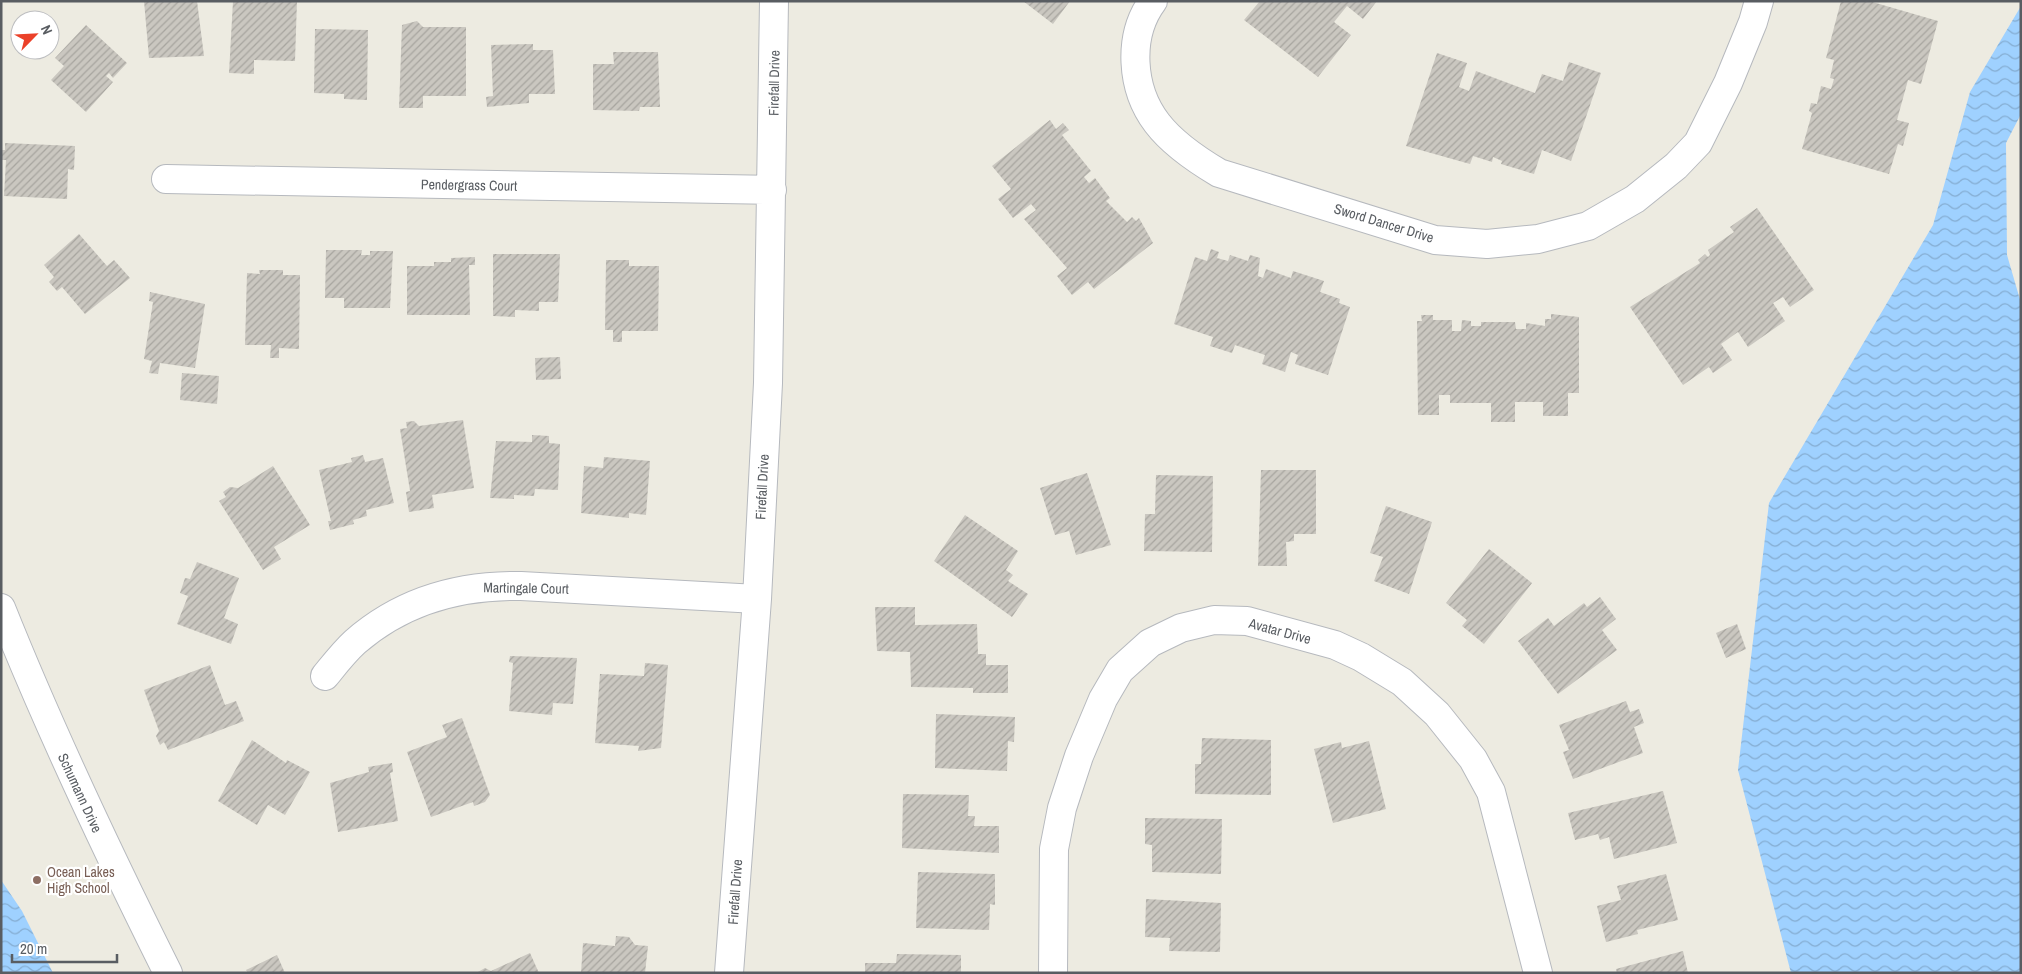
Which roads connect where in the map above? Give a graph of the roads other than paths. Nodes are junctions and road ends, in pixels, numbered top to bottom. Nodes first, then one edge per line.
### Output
1 (774, 1) edge
2 (1153, 1) edge
3 (1759, 1) edge
4 (166, 180) dead end
5 (772, 190) junction
6 (757, 599) junction
7 (1, 608) edge
8 (325, 676) dead end
9 (168, 973) edge
10 (729, 973) edge
11 (1053, 973) edge
12 (1538, 973) edge

1 - 5 street, Firefall Drive
2 - 3 street, Sword Dancer Drive
4 - 5 street, Pendergrass Court
5 - 6 street, Firefall Drive
6 - 8 street, Martingale Court
6 - 10 street, Firefall Drive
7 - 9 street, Schumann Drive
11 - 12 street, Avatar Drive

